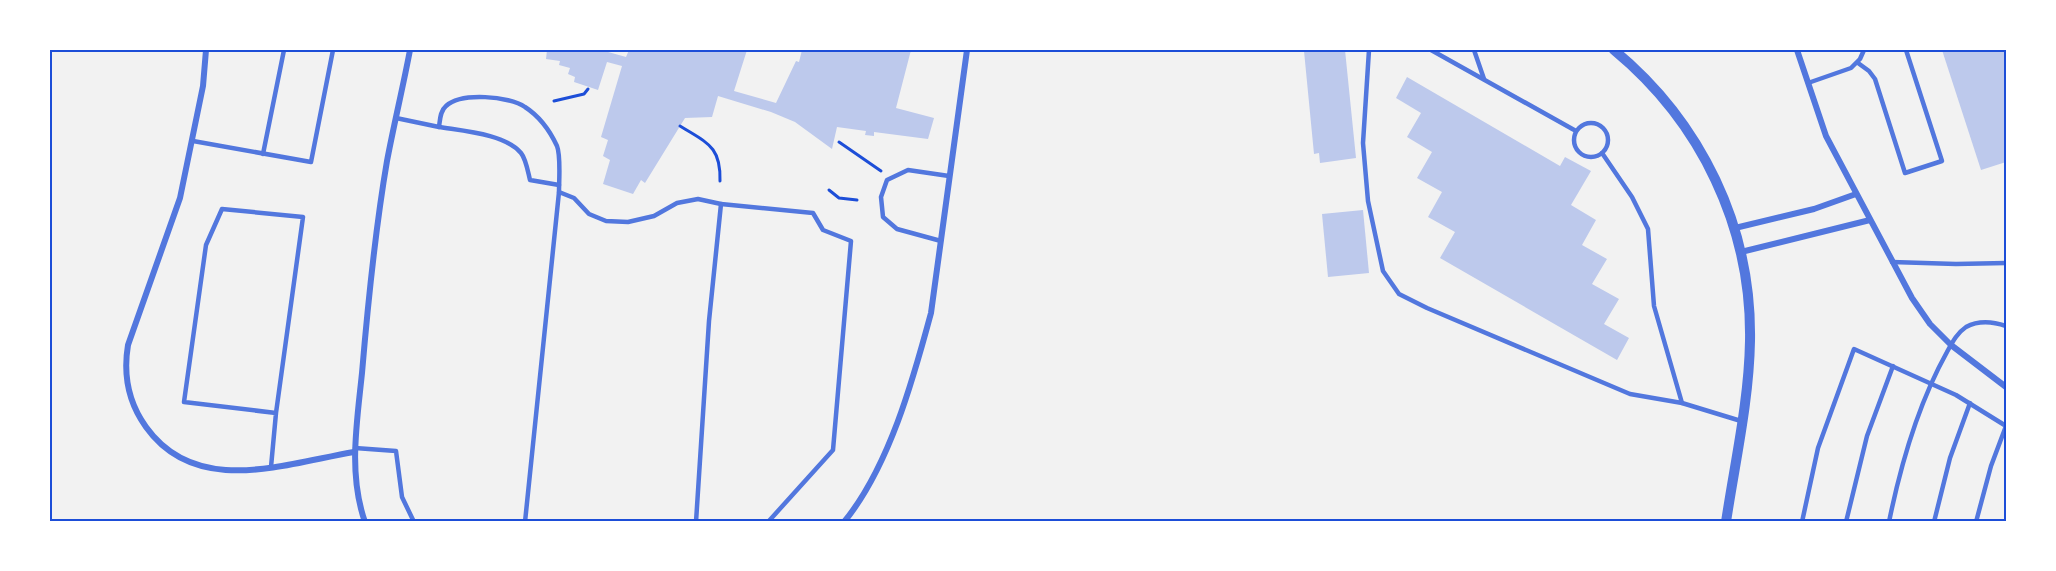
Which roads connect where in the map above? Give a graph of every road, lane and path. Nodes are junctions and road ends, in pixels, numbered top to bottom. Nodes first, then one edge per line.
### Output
1 (206, 50) edge
2 (284, 50) edge
3 (333, 50) edge
4 (410, 50) edge
5 (967, 50) edge
6 (1369, 50) edge
7 (1431, 50) edge
8 (1474, 50) edge
9 (1614, 50) edge
10 (1797, 50) edge
11 (1864, 50) edge
12 (1906, 50) edge
13 (1858, 63) junction
14 (1484, 79) junction
15 (1808, 84) junction
16 (588, 89) dead end
17 (554, 101) dead end
18 (396, 118) junction
19 (680, 126) dead end
20 (439, 127) junction
21 (1576, 131) junction
22 (193, 141) junction
23 (839, 142) dead end
24 (1602, 153) junction
25 (263, 154) junction
26 (881, 171) dead end
27 (949, 176) junction
28 (720, 181) dead end
29 (559, 185) junction
30 (829, 190) dead end
31 (559, 192) junction
32 (1856, 194) junction
33 (857, 200) dead end
34 (721, 204) junction
35 (1870, 220) junction
36 (1735, 228) junction
37 (941, 241) junction
38 (1741, 252) junction
39 (1892, 262) junction
40 (2007, 262) edge
41 (2007, 326) edge
42 (1951, 345) junction
43 (1893, 366) junction
44 (1931, 384) junction
45 (2007, 387) edge
46 (1970, 403) junction
47 (1682, 404) junction
48 (276, 412) junction
49 (1741, 421) junction
50 (2006, 426) edge
51 (355, 450) junction
52 (271, 467) junction
53 (365, 522) edge
54 (414, 522) edge
55 (525, 522) edge
56 (696, 522) edge
57 (768, 522) edge
58 (844, 522) edge
59 (1726, 522) edge
60 (1802, 522) edge
61 (1846, 522) edge
62 (1890, 522) edge
63 (1934, 522) edge
64 (1976, 522) edge

1 - 22 street
2 - 25 lane
3 - 25 lane
4 - 18 street
5 - 27 street
6 - 47 lane
7 - 14 lane
8 - 14 lane
9 - 36 street
10 - 15 street
11 - 13 lane
12 - 13 lane
13 - 15 lane
14 - 21 lane
15 - 32 street
16 - 17 path
18 - 20 lane
18 - 51 street
19 - 28 path
20 - 29 lane
20 - 29 lane
21 - 24 lane
21 - 24 lane
22 - 25 lane
22 - 52 street
23 - 26 path
24 - 47 lane
27 - 37 street
27 - 37 lane
29 - 31 lane
30 - 33 path
31 - 34 lane
31 - 55 lane
32 - 35 street
32 - 36 street
34 - 56 lane
34 - 57 lane
35 - 38 street
35 - 39 street
36 - 38 street
37 - 58 street
38 - 49 street
39 - 40 lane
39 - 42 street
41 - 42 lane
42 - 44 lane
42 - 45 street
43 - 44 lane
43 - 60 lane
43 - 61 lane
44 - 46 lane
44 - 62 lane
46 - 50 lane
46 - 63 lane
47 - 49 lane
48 - 48 lane
48 - 52 lane
49 - 59 street
50 - 64 lane
51 - 52 street
51 - 53 street
51 - 54 lane

